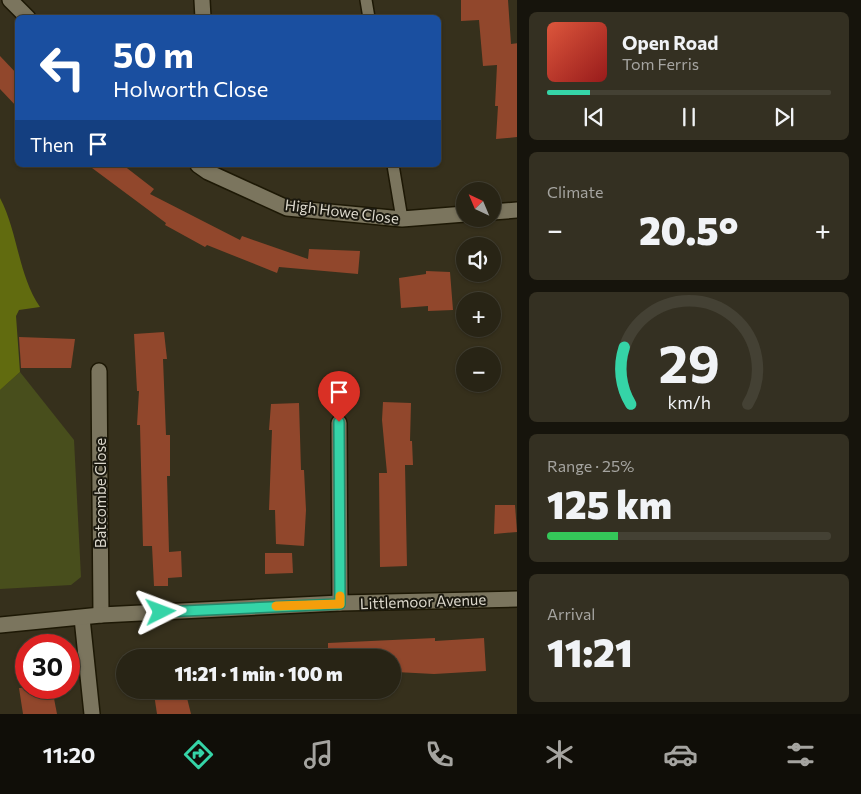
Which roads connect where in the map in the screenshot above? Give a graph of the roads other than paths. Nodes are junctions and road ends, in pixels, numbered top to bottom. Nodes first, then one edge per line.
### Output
1 (10, 0) edge
2 (202, 0) edge
3 (366, 0) edge
4 (25, 15) edge
5 (202, 15) edge
6 (368, 15) edge
7 (204, 167) edge
8 (393, 167) edge
9 (517, 210) edge
10 (501, 211) edge
11 (456, 215) edge
12 (402, 219) junction
13 (99, 371) dead end
14 (339, 422) dead end
15 (517, 599) edge
16 (340, 604) junction
17 (101, 615) junction
18 (82, 618) junction
19 (0, 625) edge
20 (92, 714) edge

1 - 4 street
2 - 5 street
3 - 6 lane
7 - 12 street, High Howe Close
8 - 12 lane
9 - 10 street
11 - 12 street, High Howe Close
13 - 17 street, Batcombe Close
14 - 16 street
15 - 16 street, Littlemoor Avenue
16 - 17 street, Littlemoor Avenue
17 - 18 street, Littlemoor Avenue
18 - 19 street, Littlemoor Avenue
18 - 20 street

